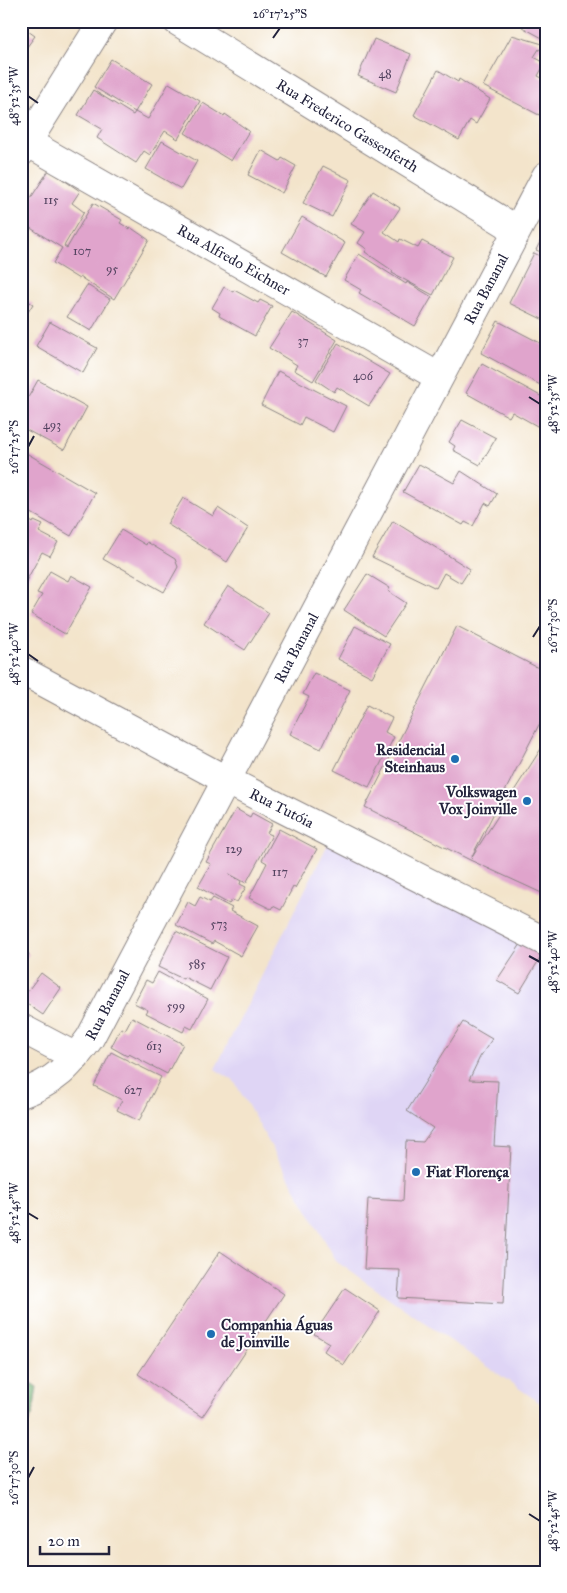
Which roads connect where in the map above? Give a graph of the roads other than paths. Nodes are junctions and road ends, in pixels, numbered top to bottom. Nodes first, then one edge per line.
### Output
1 (102, 21) edge
2 (177, 21) edge
3 (24, 146) edge
4 (546, 176) edge
5 (517, 230) junction
6 (440, 377) junction
7 (21, 670) edge
8 (226, 780) junction
9 (546, 942) edge
10 (21, 1028) edge
11 (76, 1057) junction
12 (21, 1094) edge

1 - 3 street
2 - 5 street, Rua Frederico Gassenferth
3 - 6 street, Rua Alfredo Eichner
4 - 5 street, Rua Bananal
5 - 6 street, Rua Bananal
6 - 8 street, Rua Bananal
7 - 8 street, Rua Tutóia
8 - 9 street, Rua Tutóia
8 - 11 street, Rua Bananal
10 - 11 street
11 - 12 street, Rua Bananal

